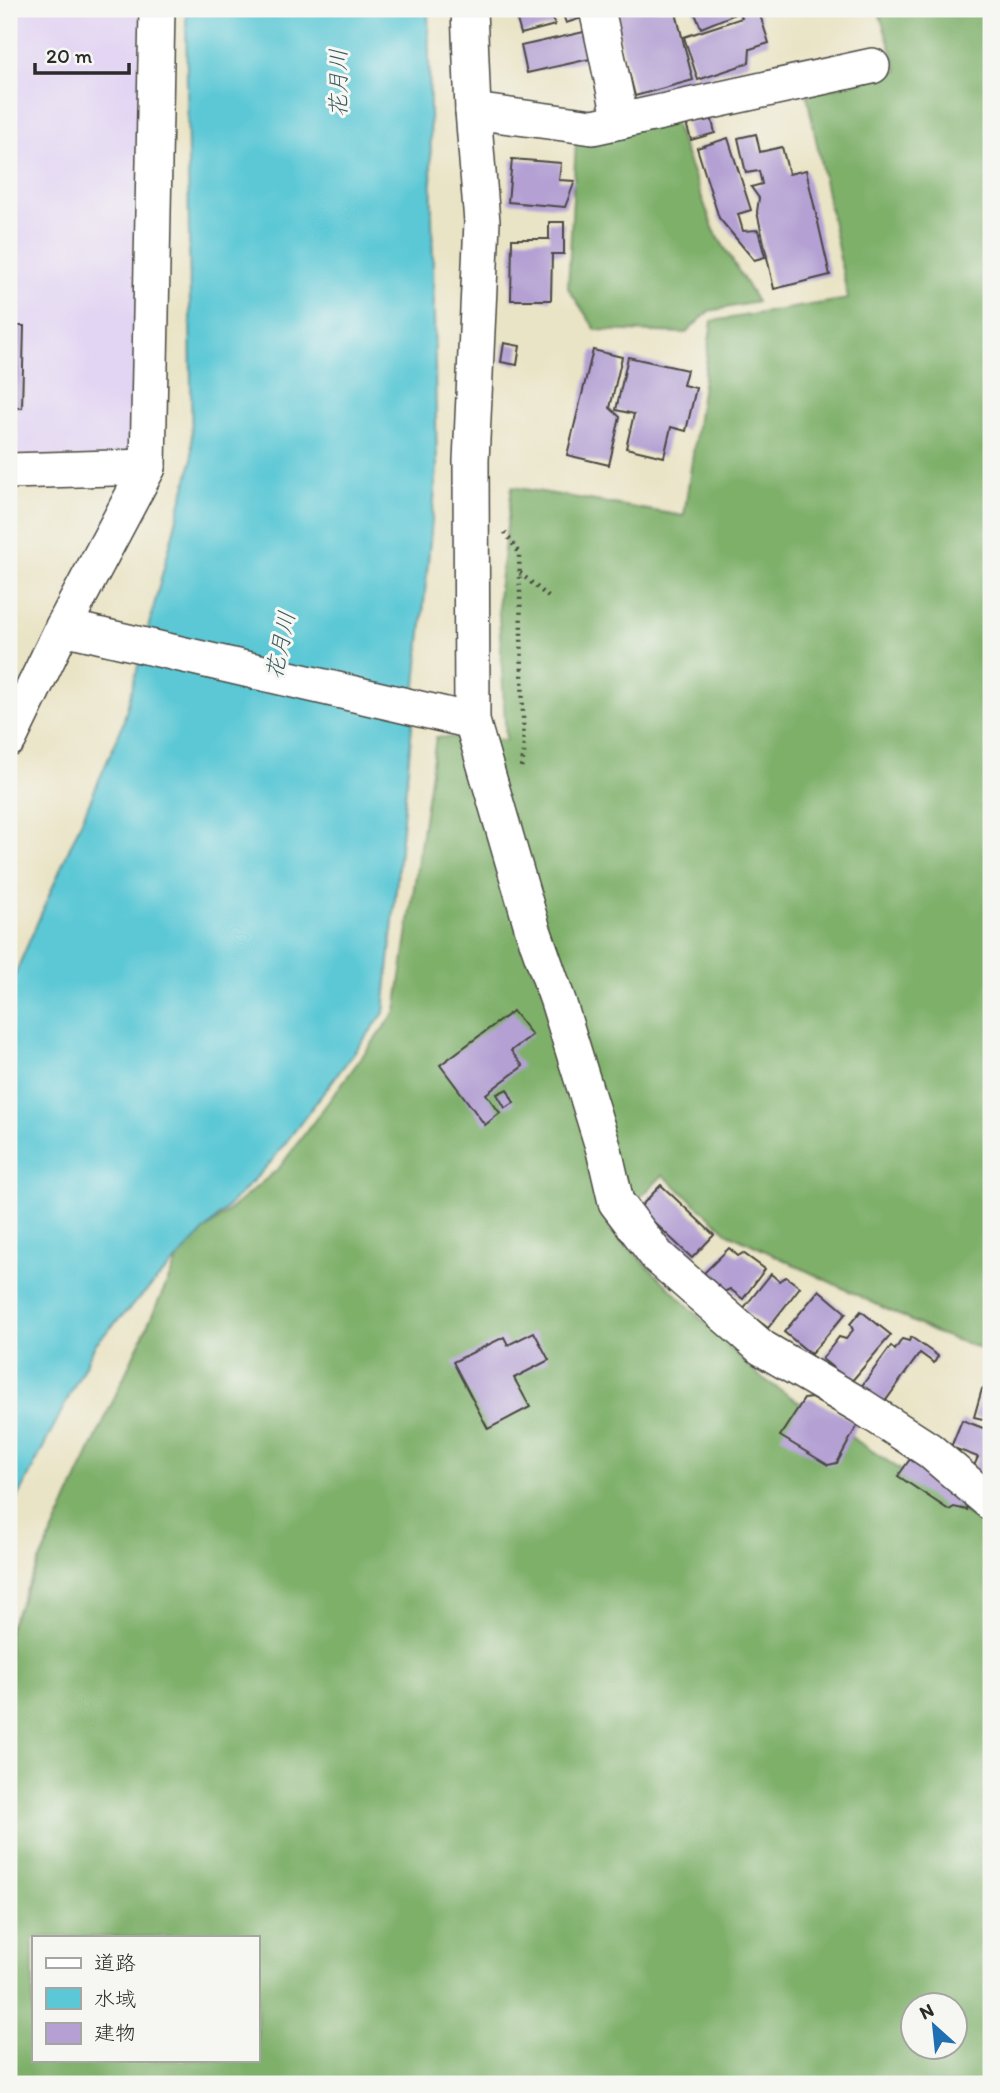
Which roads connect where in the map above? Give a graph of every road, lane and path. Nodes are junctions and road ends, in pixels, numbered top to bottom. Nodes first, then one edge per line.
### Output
1 (157, 9) edge
2 (469, 9) edge
3 (597, 9) edge
4 (872, 66) dead end
5 (473, 111) junction
6 (621, 121) junction
7 (148, 467) junction
8 (9, 471) edge
9 (505, 531) dead end
10 (520, 573) junction
11 (552, 600) dead end
12 (63, 627) junction
13 (472, 721) junction
14 (9, 738) edge
15 (517, 780) dead end
16 (991, 1503) edge

1 - 7 street
2 - 5 street
3 - 6 street
4 - 6 street
5 - 6 street
5 - 13 street
7 - 8 street
7 - 12 street
9 - 10 path
10 - 11 path
10 - 15 path
12 - 13 street
12 - 14 street
13 - 16 street

